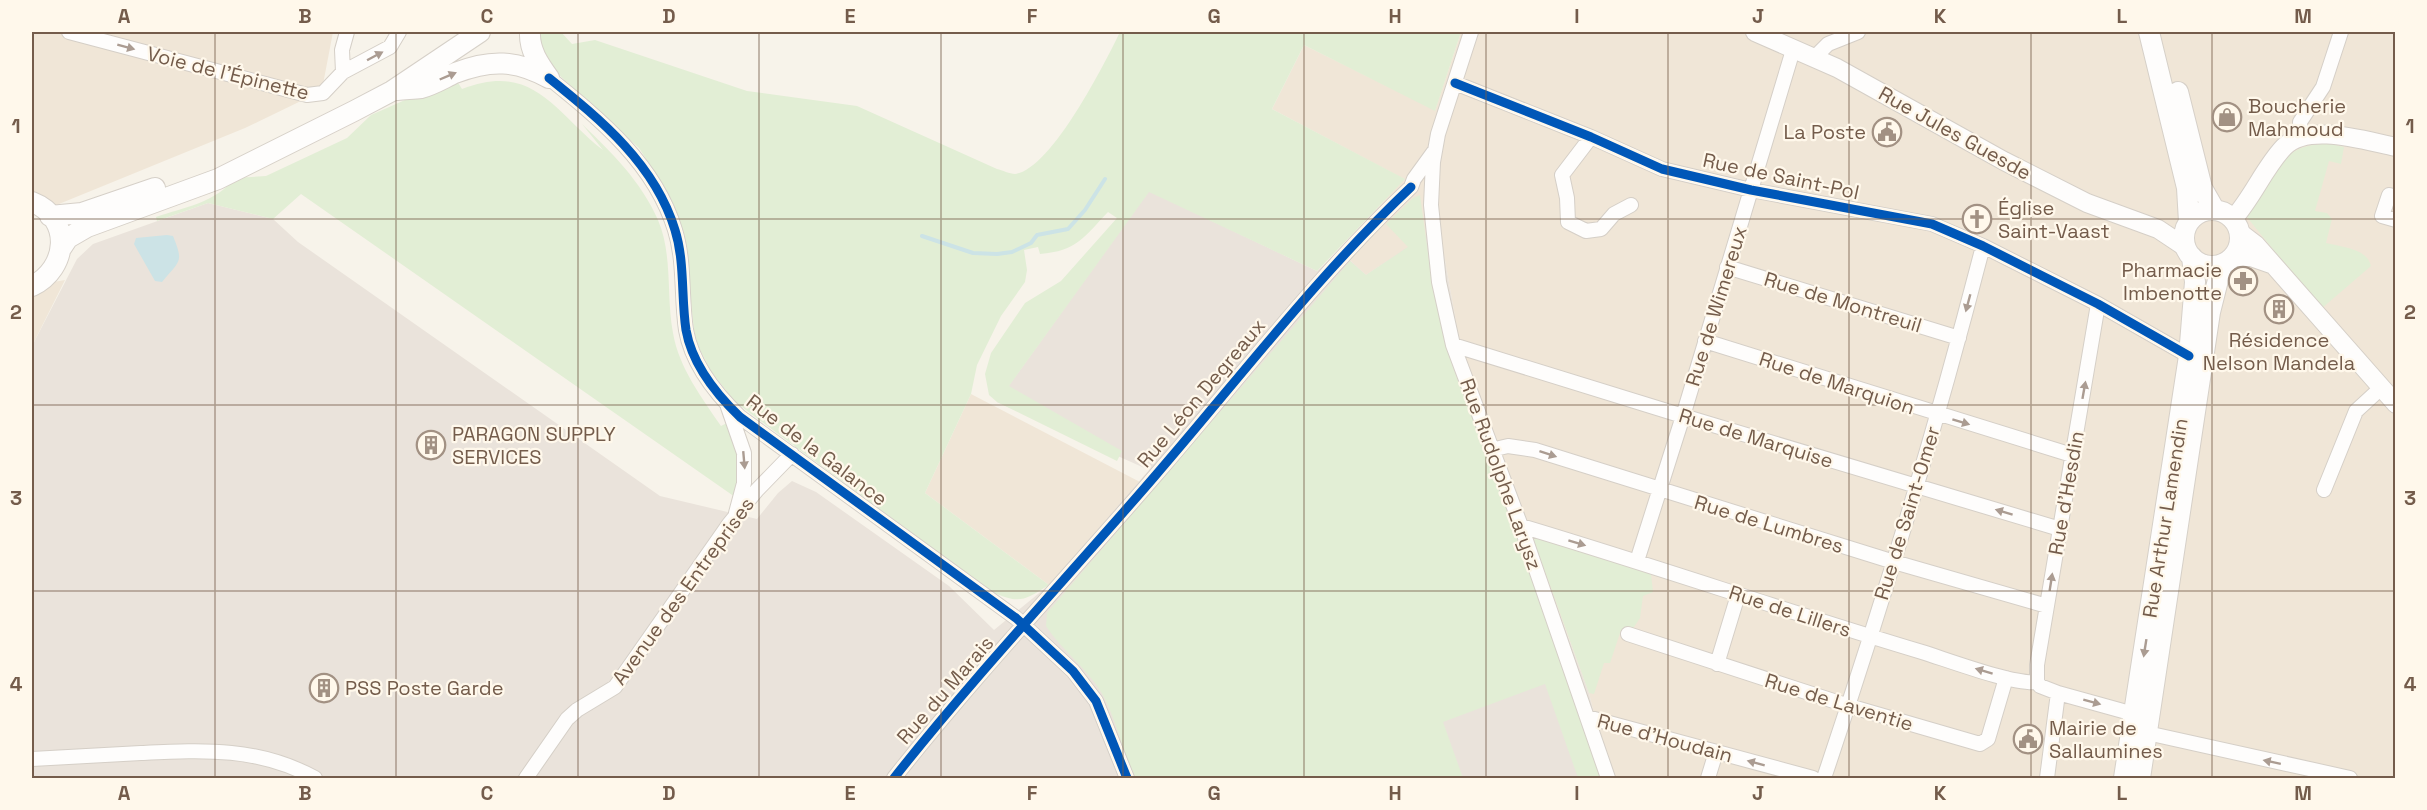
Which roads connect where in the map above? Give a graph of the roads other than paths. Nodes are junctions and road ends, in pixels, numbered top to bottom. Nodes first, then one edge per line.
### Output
1 (69, 32) edge
2 (347, 32) edge
3 (399, 32) edge
4 (480, 32) edge
5 (531, 32) edge
6 (1471, 32) edge
7 (1755, 32) edge
8 (1858, 32) edge
9 (2149, 32) edge
10 (2162, 32) edge
11 (2341, 32) edge
12 (1793, 50) junction
13 (1815, 57) junction
14 (343, 72) junction
15 (549, 78) junction
16 (1455, 83) junction
17 (392, 91) junction
18 (1591, 137) junction
19 (2301, 137) junction
20 (2396, 147) edge
21 (269, 152) junction
22 (1434, 156) junction
23 (1431, 186) junction
24 (1411, 187) junction
25 (1751, 190) junction
26 (2396, 197) edge
27 (32, 202) edge
28 (1631, 205) dead end
29 (2214, 209) junction
30 (50, 216) junction
31 (2396, 220) edge
32 (2188, 224) junction
33 (2236, 225) junction
34 (2158, 229) junction
35 (1983, 246) junction
36 (60, 250) junction
37 (2189, 252) junction
38 (2227, 261) junction
39 (2272, 264) junction
40 (1727, 267) junction
41 (32, 287) edge
42 (2098, 304) junction
43 (1959, 338) junction
44 (1705, 341) junction
45 (1453, 345) junction
46 (2189, 356) junction
47 (2381, 388) junction
48 (727, 404) junction
49 (2396, 404) edge
50 (1937, 415) junction
51 (1683, 417) junction
52 (1491, 450) junction
53 (792, 454) junction
54 (2073, 455) junction
55 (1915, 486) junction
56 (1658, 490) junction
57 (2324, 490) dead end
58 (734, 518) junction
59 (1521, 526) junction
60 (2060, 529) junction
61 (1637, 561) junction
62 (1894, 562) junction
63 (1738, 595) junction
64 (2047, 606) junction
65 (1024, 627) junction
66 (1628, 634) dead end
67 (1870, 637) junction
68 (1717, 664) junction
69 (2006, 678) junction
70 (2037, 682) junction
71 (2058, 693) junction
72 (1849, 706) junction
73 (1587, 717) junction
74 (2143, 722) junction
75 (1716, 752) junction
76 (32, 759) edge
77 (315, 778) edge
78 (526, 778) edge
79 (894, 778) edge
80 (1127, 778) edge
81 (1608, 778) edge
82 (1708, 778) edge
83 (1813, 778) edge
84 (1824, 778) edge
85 (2047, 778) edge
86 (2124, 778) edge
87 (2140, 778) edge
88 (2350, 778) edge

1 -> 14 street, Voie de l'Épinette
2 - 14 street
14 -> 3 street, Voie de l'Épinette
4 - 17 main road
5 - 15 main road
6 - 16 street, Rue Léon Degreaux
7 - 12 street, Rue Jules Guesde
8 - 13 street
9 - 32 main road
10 - 29 main road
11 - 19 street
12 - 13 street, Rue Jules Guesde
12 - 25 street, Rue de Wimereux
13 - 34 street, Rue Jules Guesde
17 -> 15 main road
15 - 48 street, Rue de la Galance
16 - 18 street, Rue de Saint-Pol
16 - 22 street, Rue Léon Degreaux
17 - 21 main road
18 - 25 street, Rue de Saint-Pol
18 - 28 street
19 - 20 street
19 - 33 street
21 - 30 main road
21 - 36 main road
22 - 23 street, Rue Rudolphe Larysz
22 - 24 street, Rue Léon Degreaux
23 - 24 street
23 - 45 street, Rue Rudolphe Larysz
24 - 65 street, Rue Léon Degreaux
25 - 35 street, Rue de Saint-Pol
25 - 40 street, Rue de Wimereux
26 - 31 street
27 - 30 main road
29 - 32 main road
29 - 33 main road
30 - 36 main road
32 - 34 street, Rue Jules Guesde
32 - 37 main road
33 - 38 main road
33 - 39 street
34 - 37 street, Rue Jules Guesde
35 - 42 street, Rue de Saint-Pol
35 -> 43 street, Rue de Saint-Omer
36 - 41 main road
37 - 38 main road
37 - 46 main road, Rue Arthur Lamendin
38 - 39 street
38 - 74 main road, Rue Arthur Lamendin
39 - 47 street
40 - 43 street, Rue de Montreuil
40 - 44 street, Rue de Wimereux
42 - 46 street, Rue de Saint-Pol
54 -> 42 street, Rue d'Hesdin
43 - 50 street, Rue de Saint-Omer
44 - 50 street, Rue de Marquion
44 - 51 street, Rue de Wimereux
45 - 51 street, Rue de Marquise
45 - 52 street, Rue Rudolphe Larysz
46 -> 74 main road, Rue Arthur Lamendin
47 - 49 street
47 - 57 street
48 - 53 street, Rue de la Galance
48 -> 58 street
50 -> 54 street, Rue de Marquion
50 - 55 street, Rue de Saint-Omer
51 - 55 street, Rue de Marquise
51 - 56 street, Rue de Wimereux
52 -> 56 street, Rue de Lumbres
52 - 59 street, Rue Rudolphe Larysz
53 - 58 street, Avenue des Entreprises
53 - 65 street, Rue de la Galance
54 - 60 street, Rue d'Hesdin
60 -> 55 street, Rue de Marquise
55 - 62 street, Rue de Saint-Omer
56 - 61 street, Rue de Wimereux
56 - 62 street, Rue de Lumbres
58 - 78 street, Avenue des Entreprises
59 -> 61 street, Rue de Lillers
59 - 73 street, Rue Rudolphe Larysz
64 -> 60 street, Rue d'Hesdin
61 - 63 street, Rue de Lillers
62 - 64 street, Rue de Lumbres
62 - 67 street, Rue de Saint-Omer
63 - 67 street, Rue de Lillers
63 - 68 street
64 - 70 street, Rue d'Hesdin
65 - 79 street, Rue du Marais
65 - 80 street, Rue de la Galance
66 - 68 street, Rue de Laventie
69 -> 67 street, Rue de Lillers
67 - 72 street, Rue de Saint-Omer
68 - 72 street, Rue de Laventie
69 - 70 street, Rue de Lillers
69 - 72 street, Rue de Laventie
70 - 71 street, Rue de Lillers
71 -> 74 street, Rue de Lillers
71 - 85 street
72 - 84 street, Rue de Saint-Omer
73 - 75 street, Rue d'Houdain
73 - 81 street, Rue Rudolphe Larysz
74 - 86 main road, Rue Arthur Lamendin
74 - 87 main road, Rue Arthur Lamendin
88 -> 74 street, Rue de Lillers
75 - 82 street
83 -> 75 street, Rue d'Houdain
76 - 77 street

